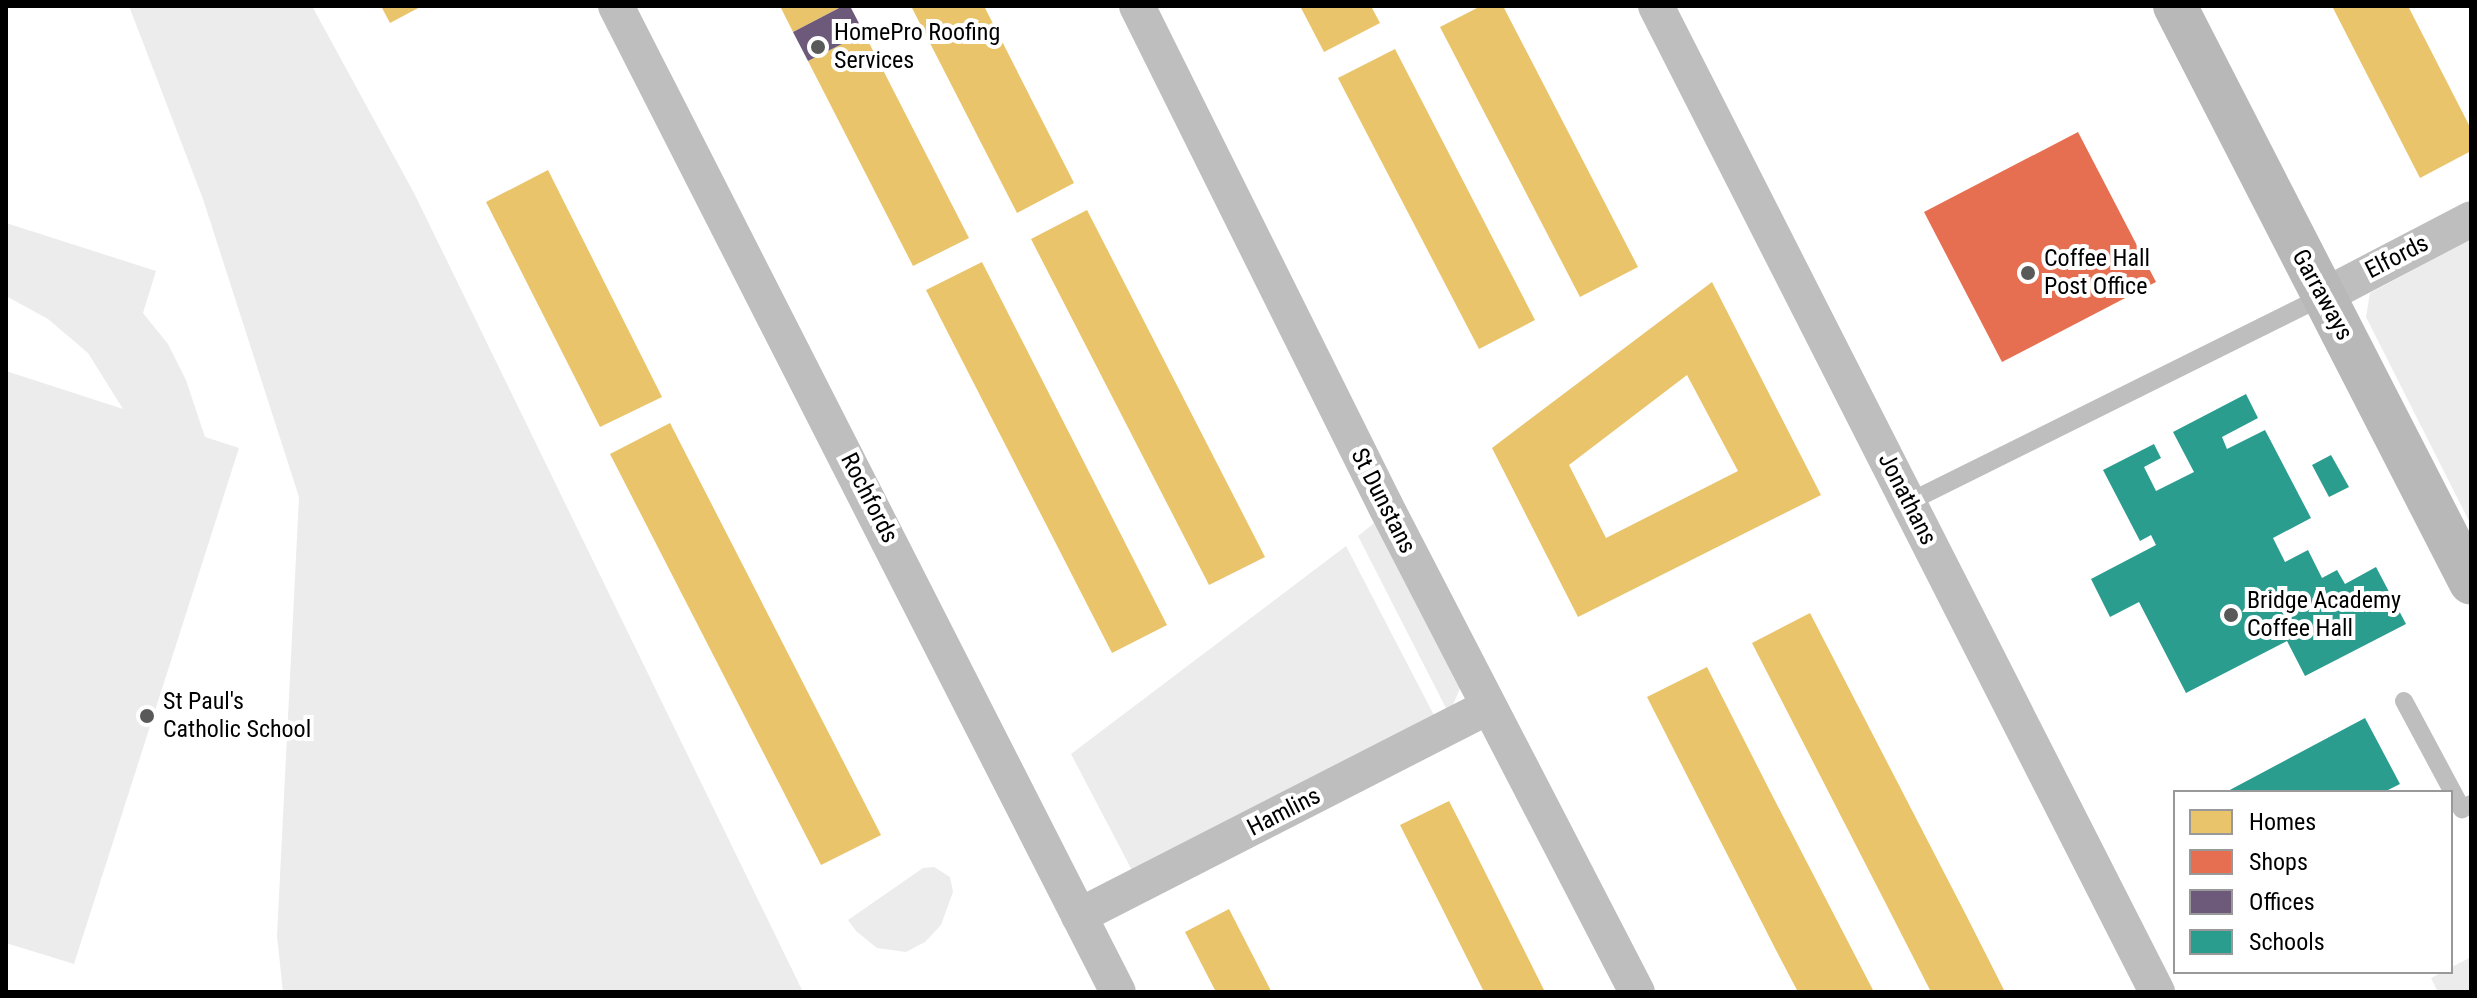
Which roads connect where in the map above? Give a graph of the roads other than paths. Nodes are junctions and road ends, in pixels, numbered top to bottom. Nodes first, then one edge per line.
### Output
1 (616, 6) edge
2 (1137, 6) edge
3 (1656, 6) edge
4 (2175, 6) edge
5 (2471, 219) edge
6 (2324, 296) junction
7 (1909, 502) junction
8 (2471, 583) edge
9 (2404, 701) dead end
10 (1488, 707) junction
11 (2452, 790) edge
12 (2453, 792) edge
13 (2471, 804) edge
14 (1079, 916) junction
15 (1118, 992) edge
16 (1637, 992) edge
17 (2157, 992) edge

1 - 14 street, Rochfords
2 - 10 street, St Dunstans
3 - 7 street, Jonathans
4 - 6 street, Garraways
5 - 6 street, Elfords
6 - 7 lane
6 - 8 street, Garraways
7 - 17 street, Jonathans
9 - 11 lane
10 - 14 street, Hamlins
10 - 16 street, St Dunstans
12 - 13 lane
14 - 15 street, Rochfords

